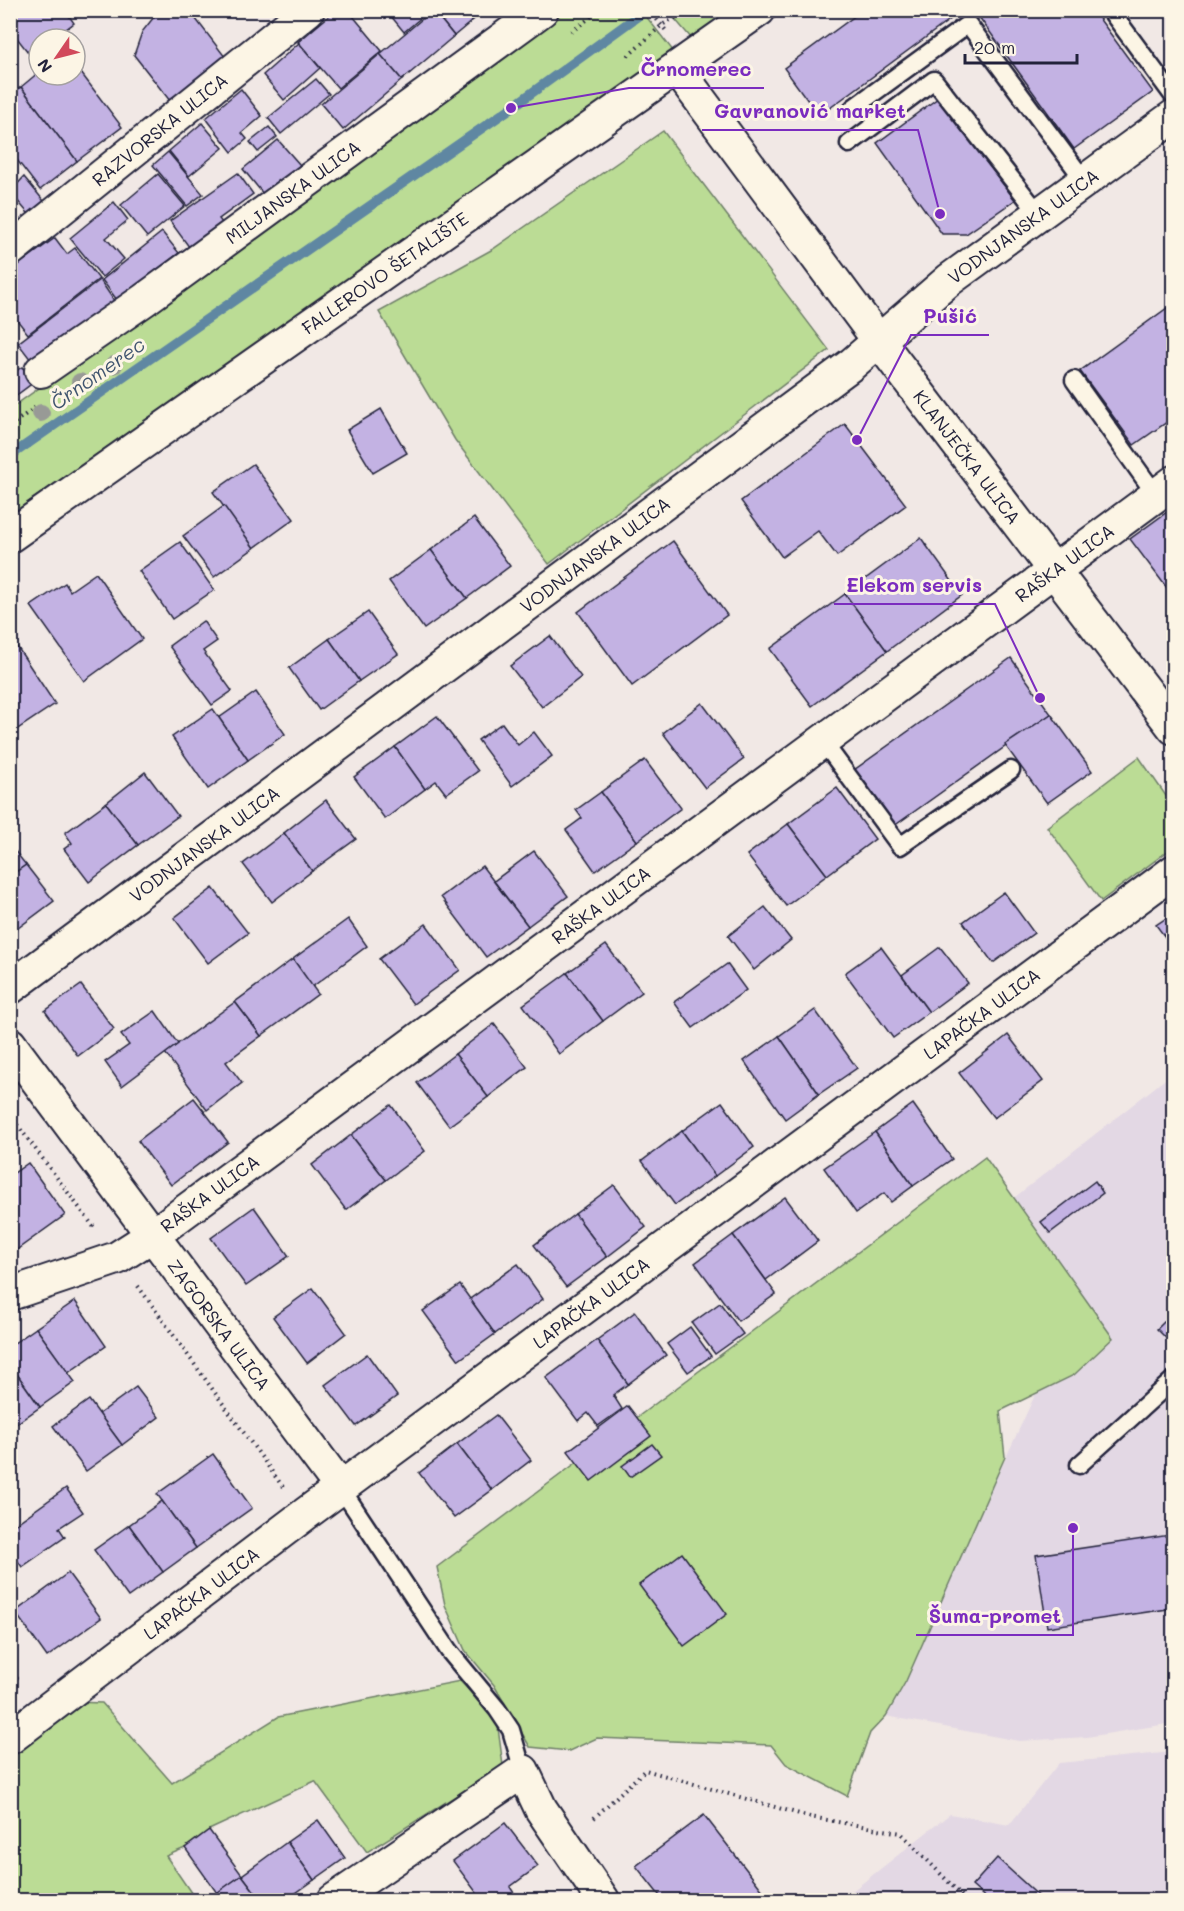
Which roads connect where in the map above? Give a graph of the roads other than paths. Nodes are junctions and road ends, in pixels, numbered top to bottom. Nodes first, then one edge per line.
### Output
1 (308, 10) edge
2 (542, 10) edge
3 (759, 10) edge
4 (1110, 10) edge
5 (678, 70) junction
6 (1173, 97) edge
7 (853, 108) dead end
8 (1173, 116) edge
9 (849, 144) dead end
10 (1084, 180) junction
11 (1039, 214) junction
12 (10, 250) edge
13 (879, 341) junction
14 (41, 371) dead end
15 (1074, 380) dead end
16 (1165, 489) edge
17 (10, 536) edge
18 (1054, 572) junction
19 (1173, 728) edge
20 (824, 743) junction
21 (1011, 770) dead end
22 (1173, 871) edge
23 (10, 988) edge
24 (10, 1044) edge
25 (153, 1235) junction
26 (10, 1294) edge
27 (1173, 1379) edge
28 (1079, 1465) dead end
29 (341, 1488) junction
30 (10, 1738) edge
31 (524, 1771) junction
32 (334, 1900) edge
33 (603, 1900) edge

1 - 12 street, RAZVORSKA ULICA
2 - 14 street, MILJANSKA ULICA
3 - 5 street, FALLEROVO ŠETALIŠTE
4 - 6 lane
5 - 13 street, KLANJEČKA ULICA
5 - 17 street, FALLEROVO ŠETALIŠTE
7 - 10 lane
8 - 10 street, VODNJANSKA ULICA
9 - 11 lane
10 - 11 street, VODNJANSKA ULICA
11 - 13 street, VODNJANSKA ULICA
13 - 18 street, KLANJEČKA ULICA
13 - 23 street, VODNJANSKA ULICA
15 - 16 lane
16 - 18 street, RAŠKA ULICA
18 - 19 street, KLANJEČKA ULICA
18 - 20 street, RAŠKA ULICA
20 - 21 lane
20 - 25 street, RAŠKA ULICA
22 - 29 street, LAPAČKA ULICA
24 - 25 street, ZAGORSKA ULICA
25 - 26 street, RAŠKA ULICA
25 - 29 street, ZAGORSKA ULICA
27 - 28 lane
29 - 30 street, LAPAČKA ULICA
29 - 31 lane
31 - 32 street
31 - 33 street

